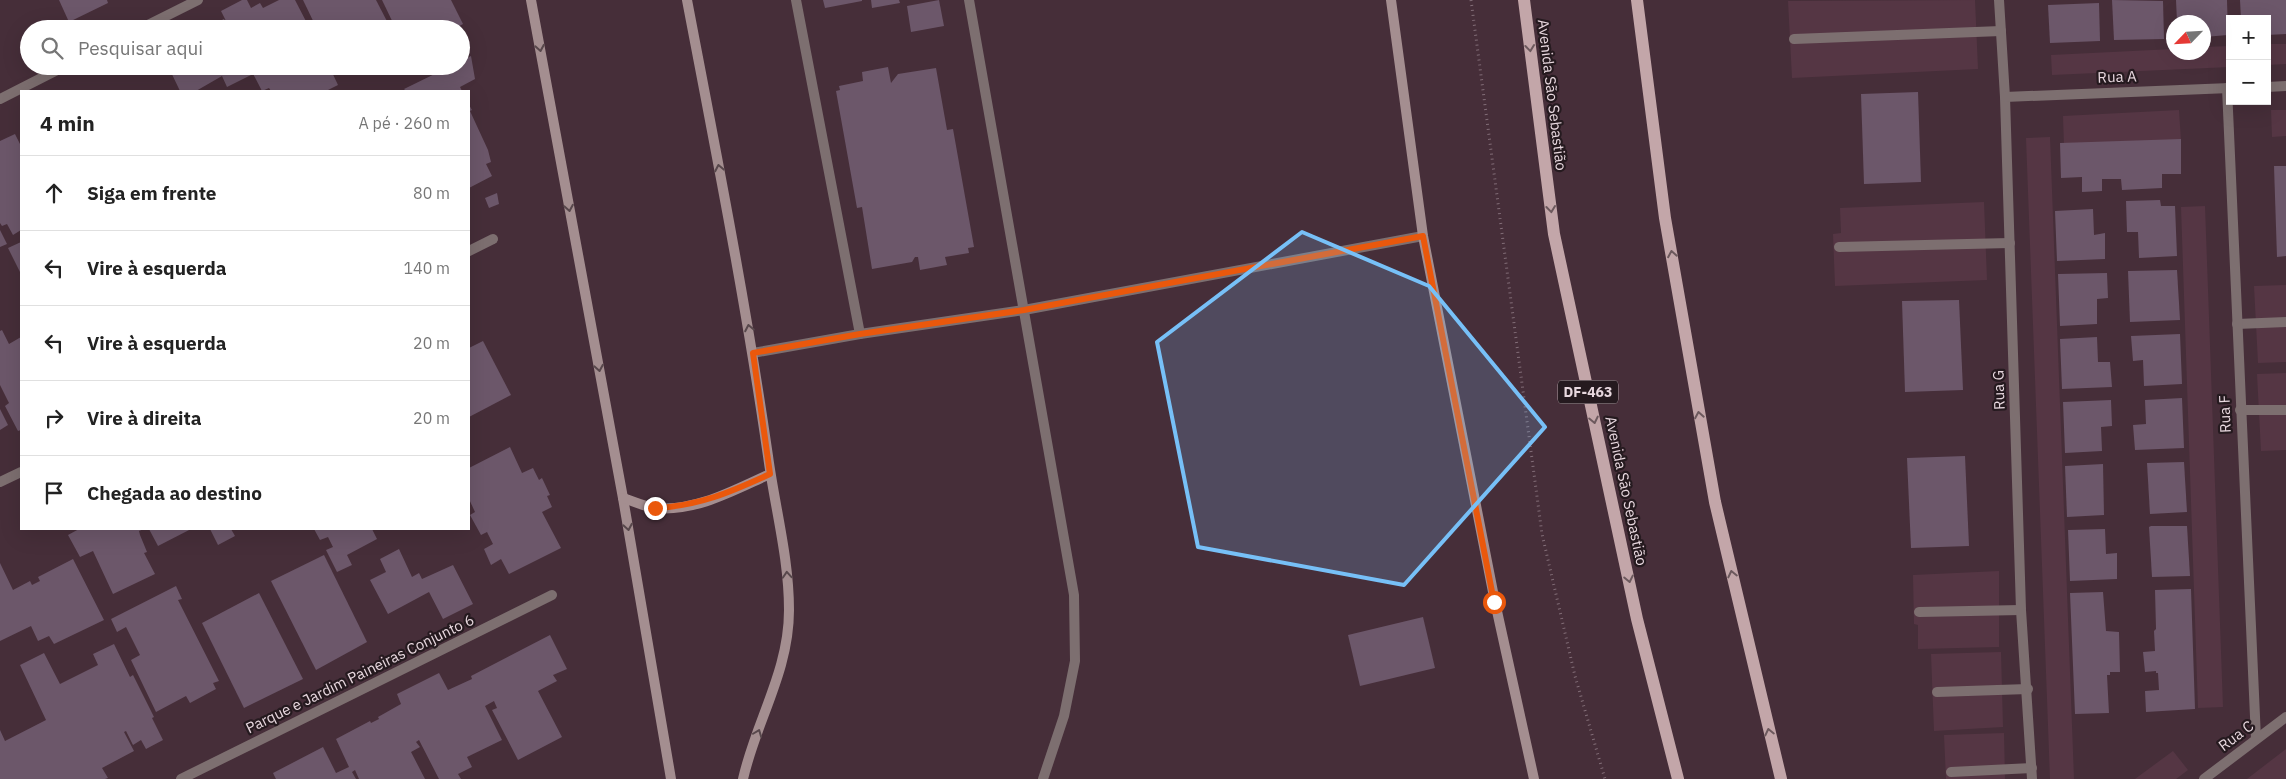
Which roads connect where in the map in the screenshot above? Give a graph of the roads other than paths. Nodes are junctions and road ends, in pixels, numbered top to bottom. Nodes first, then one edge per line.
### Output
1 (198, 0) edge
2 (531, 0) edge
3 (687, 0) edge
4 (796, 0) edge
5 (969, 0) edge
6 (1391, 0) edge
7 (1524, 0) edge
8 (1637, 0) edge
9 (1999, 0) edge
10 (158, 20) edge
11 (2001, 31) junction
12 (1794, 39) dead end
13 (47, 75) edge
14 (2286, 86) edge
15 (2271, 87) edge
16 (2226, 88) edge
17 (2005, 97) junction
18 (0, 99) edge
19 (2229, 105) edge
20 (1423, 236) junction
21 (493, 239) dead end
22 (2010, 243) junction
23 (1839, 247) dead end
24 (470, 250) edge
25 (1024, 310) junction
26 (2286, 322) edge
27 (2237, 324) junction
28 (860, 334) junction
29 (753, 353) junction
30 (2240, 410) junction
31 (2286, 410) edge
32 (20, 472) edge
33 (770, 474) junction
34 (0, 482) edge
35 (623, 498) junction
36 (552, 595) dead end
37 (2021, 610) junction
38 (1919, 612) dead end
39 (2028, 689) junction
40 (1937, 692) dead end
41 (2286, 717) edge
42 (2256, 739) junction
43 (1951, 772) dead end
44 (2032, 774) edge
45 (181, 779) edge
46 (671, 779) edge
47 (743, 779) edge
48 (1043, 779) edge
49 (1534, 779) edge
50 (1678, 779) edge
51 (1782, 779) edge
52 (2204, 779) edge

1 - 10 street
2 -> 35 street
29 -> 3 street
4 - 28 street
5 - 25 street
6 - 20 street
7 -> 50 main road, Avenida São Sebastião / DF-463
51 -> 8 main road
9 - 11 street, Rua G
11 - 12 street
11 - 17 street, Rua G
13 - 18 street
14 - 15 street
16 - 17 street, Rua A
17 - 22 street, Rua G
19 - 27 street, Rua F
20 - 25 street
20 - 49 street
21 - 24 street
22 - 23 street
22 - 37 street, Rua G
25 - 28 street
25 - 48 street
26 - 27 street
27 - 30 street, Rua F
28 - 29 street
29 - 33 street
30 - 31 street
30 - 42 street, Rua F
32 - 34 street
33 - 35 street
47 -> 33 street
35 -> 46 street
36 - 45 street, Parque e Jardim Paineiras Conjunto 6
37 - 38 street
37 - 39 street, Rua G
39 - 40 street
39 - 44 street, Rua G
41 - 42 street, Rua C
42 - 52 street, Rua C
43 - 44 street

